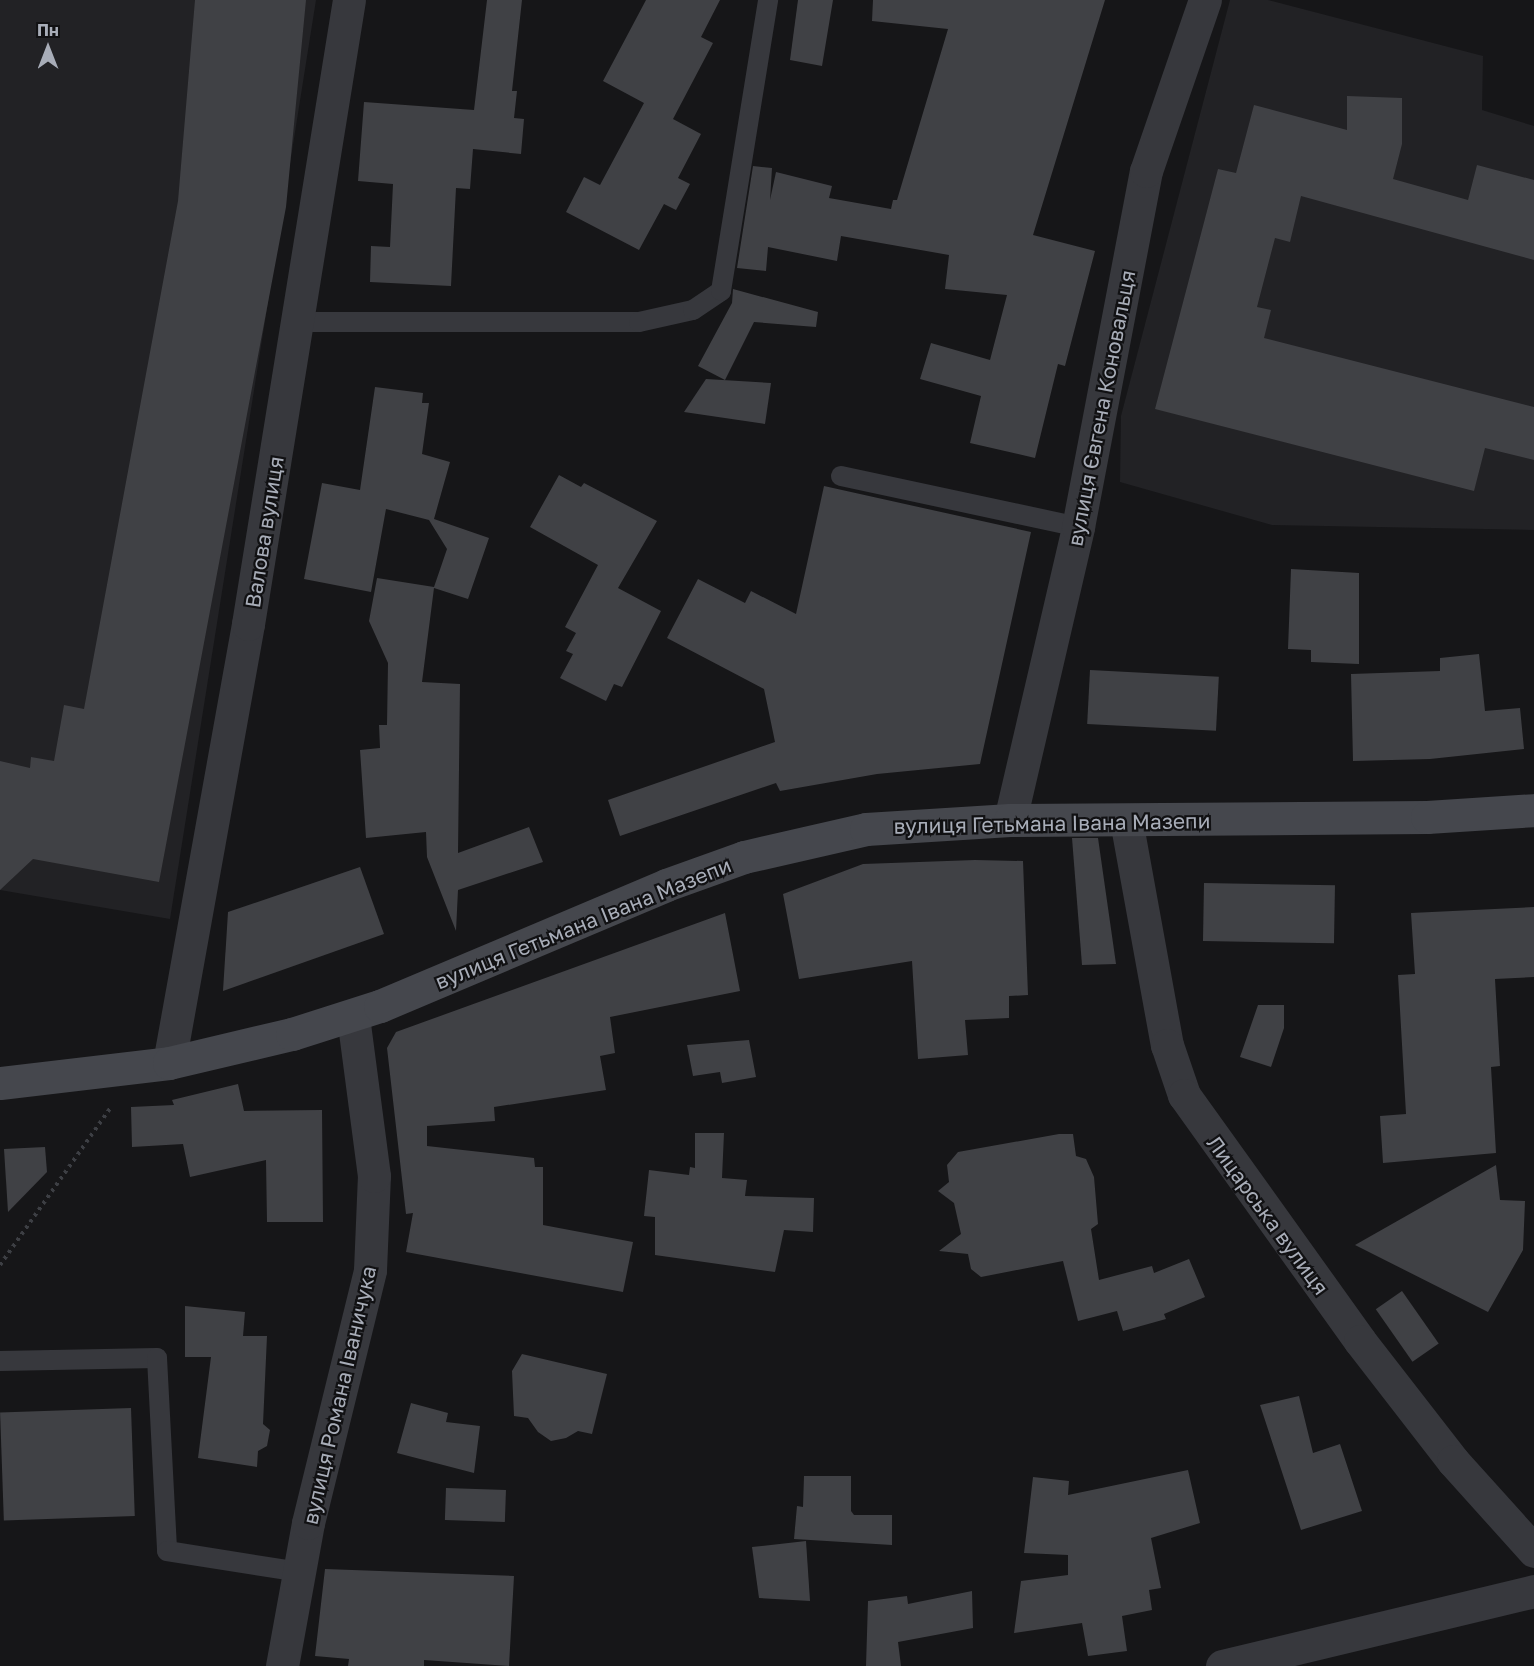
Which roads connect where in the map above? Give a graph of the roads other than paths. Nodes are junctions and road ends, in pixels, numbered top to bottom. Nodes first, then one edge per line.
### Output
1 (349, 0) edge
2 (768, 0) edge
3 (1205, 0) edge
4 (298, 322) junction
5 (841, 476) dead end
6 (1078, 527) junction
7 (1534, 810) edge
8 (1010, 820) junction
9 (1126, 820) junction
10 (353, 1016) junction
11 (169, 1063) junction
12 (0, 1083) edge
13 (0, 1361) edge
14 (1534, 1551) edge
15 (299, 1572) junction
16 (1534, 1591) edge
17 (282, 1666) edge
18 (1222, 1666) edge

1 - 4 street, Валова вулиця
2 - 4 lane
3 - 6 street, вулиця Євгена Коновальця
4 - 11 street, Валова вулиця
5 - 6 lane
6 - 8 street, вулиця Євгена Коновальця
7 - 9 main road, вулиця Гетьмана Івана Мазепи
8 - 9 main road, вулиця Гетьмана Івана Мазепи
8 - 10 main road, вулиця Гетьмана Івана Мазепи
9 - 14 street, Лицарська вулиця
10 - 11 main road, вулиця Гетьмана Івана Мазепи
10 - 15 street, вулиця Романа Іваничука
11 - 12 main road, вулиця Гетьмана Івана Мазепи
13 - 15 lane
15 - 17 street, вулиця Романа Іваничука
16 - 18 street

